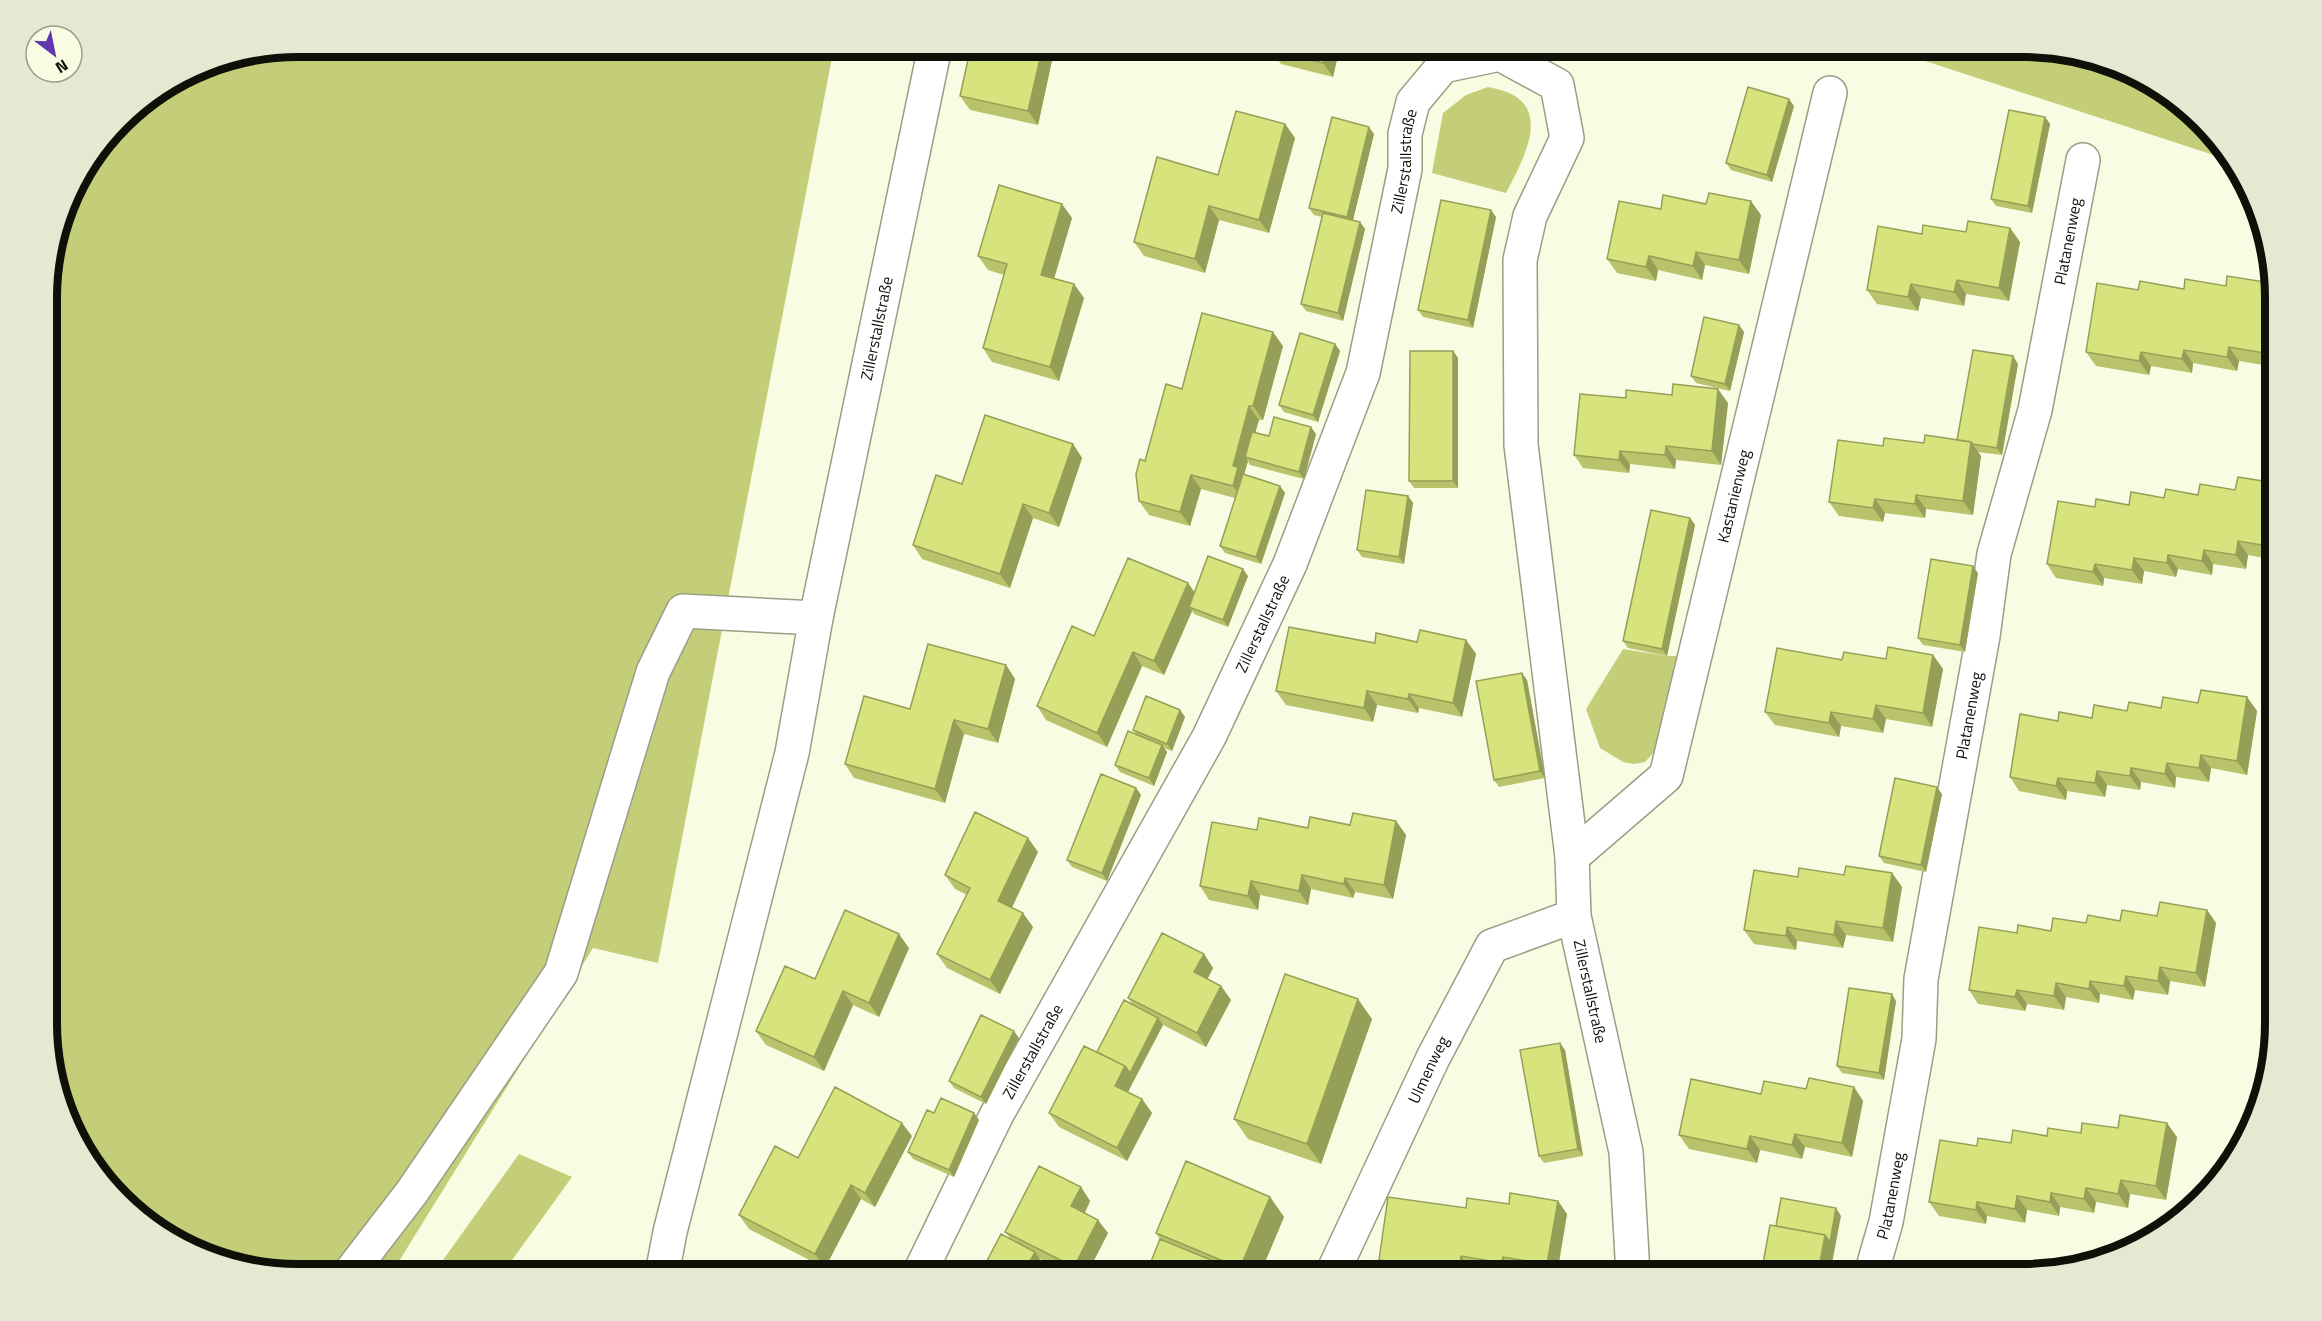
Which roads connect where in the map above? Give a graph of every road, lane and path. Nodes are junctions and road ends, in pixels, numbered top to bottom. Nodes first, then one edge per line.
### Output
1 (933, 57) edge
2 (1486, 57) edge
3 (1506, 57) edge
4 (1830, 93) dead end
5 (2083, 160) dead end
6 (816, 618) junction
7 (1572, 857) junction
8 (1574, 916) junction
9 (357, 1264) edge
10 (664, 1264) edge
11 (924, 1264) edge
12 (1337, 1264) edge
13 (1632, 1264) edge
14 (1874, 1264) edge

1 - 6 street, Zillerstallstraße
2 - 11 street, Zillerstallstraße
3 - 7 street, Zillerstallstraße
4 - 7 street, Kastanienweg
5 - 14 street, Platanenweg
6 - 9 street
6 - 10 street, Zillerstallstraße
7 - 8 street, Zillerstallstraße
8 - 12 street, Ulmenweg
8 - 13 street, Zillerstallstraße

